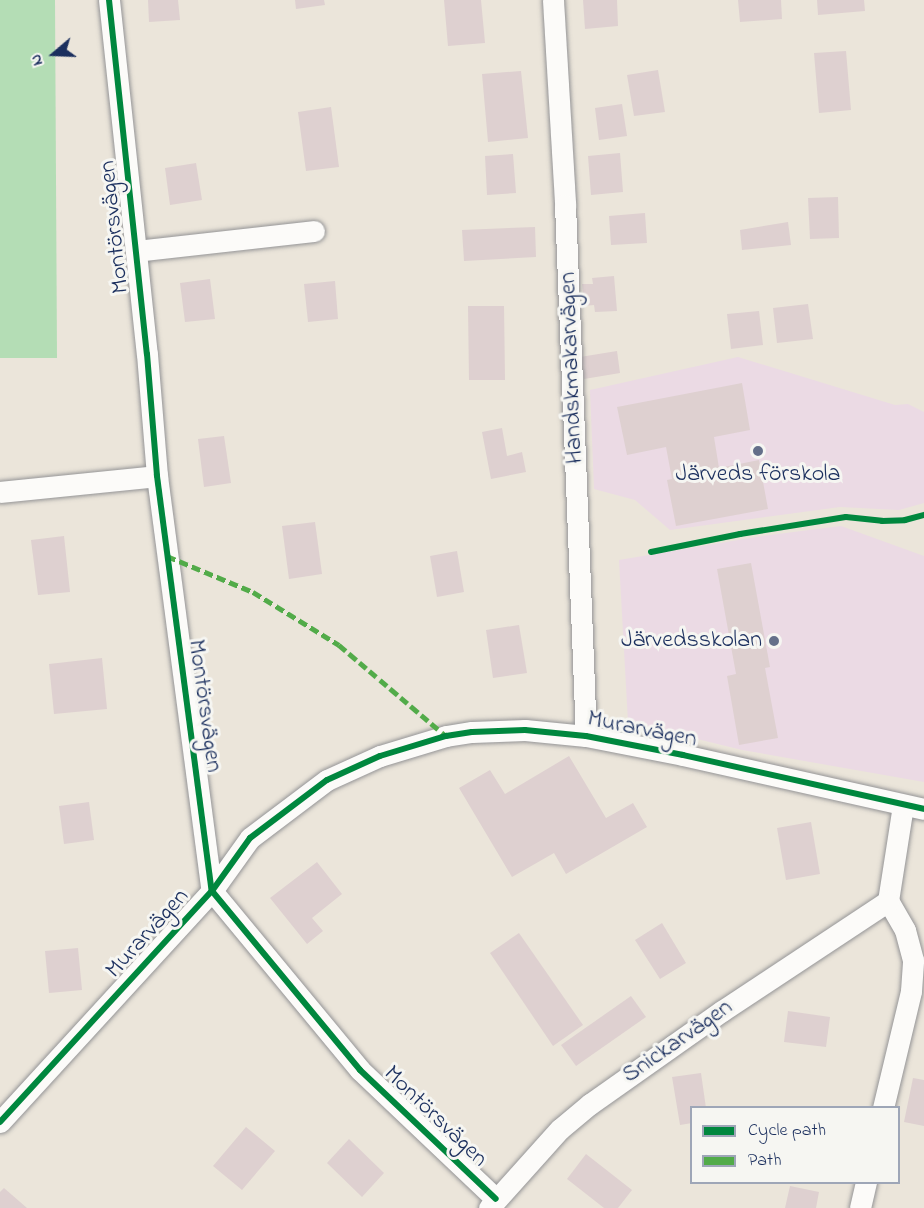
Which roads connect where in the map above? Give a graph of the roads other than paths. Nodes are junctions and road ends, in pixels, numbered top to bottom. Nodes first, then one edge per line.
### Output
1 (109, 0) edge
2 (553, 0) edge
3 (314, 231) dead end
4 (136, 251) junction
5 (157, 476) junction
6 (0, 492) edge
7 (586, 736) junction
8 (914, 807) edge
9 (212, 891) junction
10 (888, 901) junction
11 (884, 1106) edge
12 (0, 1122) edge
13 (866, 1184) edge
14 (492, 1203) edge
15 (860, 1208) edge

1 - 4 street, Montörsvägen
2 - 7 street, Handskmakarvägen
3 - 4 street
4 - 5 street, Montörsvägen
5 - 6 street
5 - 9 street, Montörsvägen
7 - 8 street, Murarvägen
7 - 9 street, Murarvägen
8 - 10 street
9 - 12 street, Murarvägen
9 - 14 street, Montörsvägen
10 - 11 street
10 - 14 street, Snickarvägen
13 - 15 street

